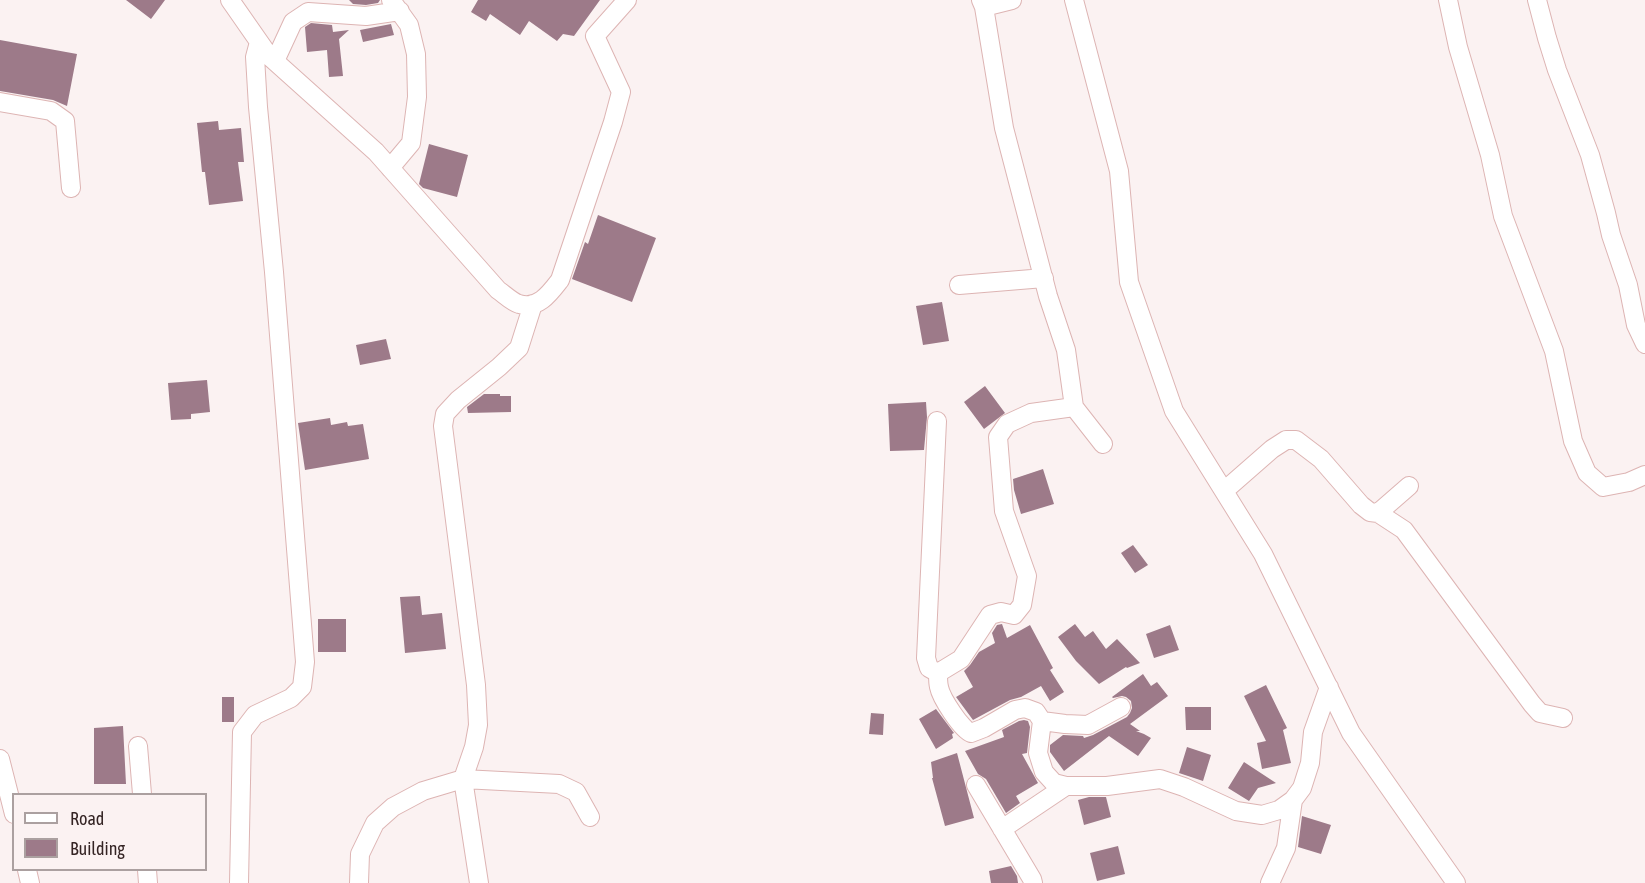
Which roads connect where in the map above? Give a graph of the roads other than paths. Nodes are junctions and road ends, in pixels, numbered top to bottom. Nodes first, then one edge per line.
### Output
1 (230, 0) edge
2 (627, 0) edge
3 (1012, 0) edge
4 (1074, 0) edge
5 (1448, 0) edge
6 (1538, 0) edge
7 (983, 3) edge
8 (396, 5) edge
9 (259, 42) junction
10 (275, 61) junction
11 (0, 102) edge
12 (390, 168) junction
13 (71, 188) dead end
14 (1044, 278) junction
15 (959, 285) dead end
16 (533, 304) junction
17 (1645, 344) edge
18 (1074, 407) junction
19 (937, 422) dead end
20 (1103, 444) dead end
21 (1645, 476) edge
22 (1409, 486) dead end
23 (1224, 491) junction
24 (1378, 513) junction
25 (938, 673) junction
26 (1329, 687) junction
27 (1121, 707) dead end
28 (1563, 718) dead end
29 (1042, 721) junction
30 (138, 746) dead end
31 (0, 759) edge
32 (463, 779) junction
33 (976, 785) dead end
34 (1066, 786) junction
35 (142, 793) edge
36 (1293, 800) junction
37 (12, 806) edge
38 (590, 818) dead end
39 (1002, 829) junction
40 (239, 883) edge
41 (358, 883) edge
42 (479, 883) edge
43 (1033, 883) edge
44 (1270, 883) edge
45 (1456, 883) edge

1 - 9 street
2 - 16 street
3 - 7 street
4 - 23 street
5 - 21 street
6 - 17 street
7 - 14 street
8 - 10 street
8 - 12 street
9 - 10 street
9 - 40 street
10 - 12 street
11 - 13 street
12 - 16 street
14 - 15 street
14 - 18 street
16 - 32 street
18 - 20 street
18 - 25 street
19 - 25 street
22 - 24 street
23 - 24 street
23 - 26 street
24 - 28 street
25 - 29 street
26 - 36 street
26 - 45 street
27 - 29 street
29 - 34 street
30 - 35 street
31 - 37 street
32 - 38 street
32 - 41 street
32 - 42 street
33 - 39 street
34 - 36 street
34 - 39 street
36 - 44 street
39 - 43 street

